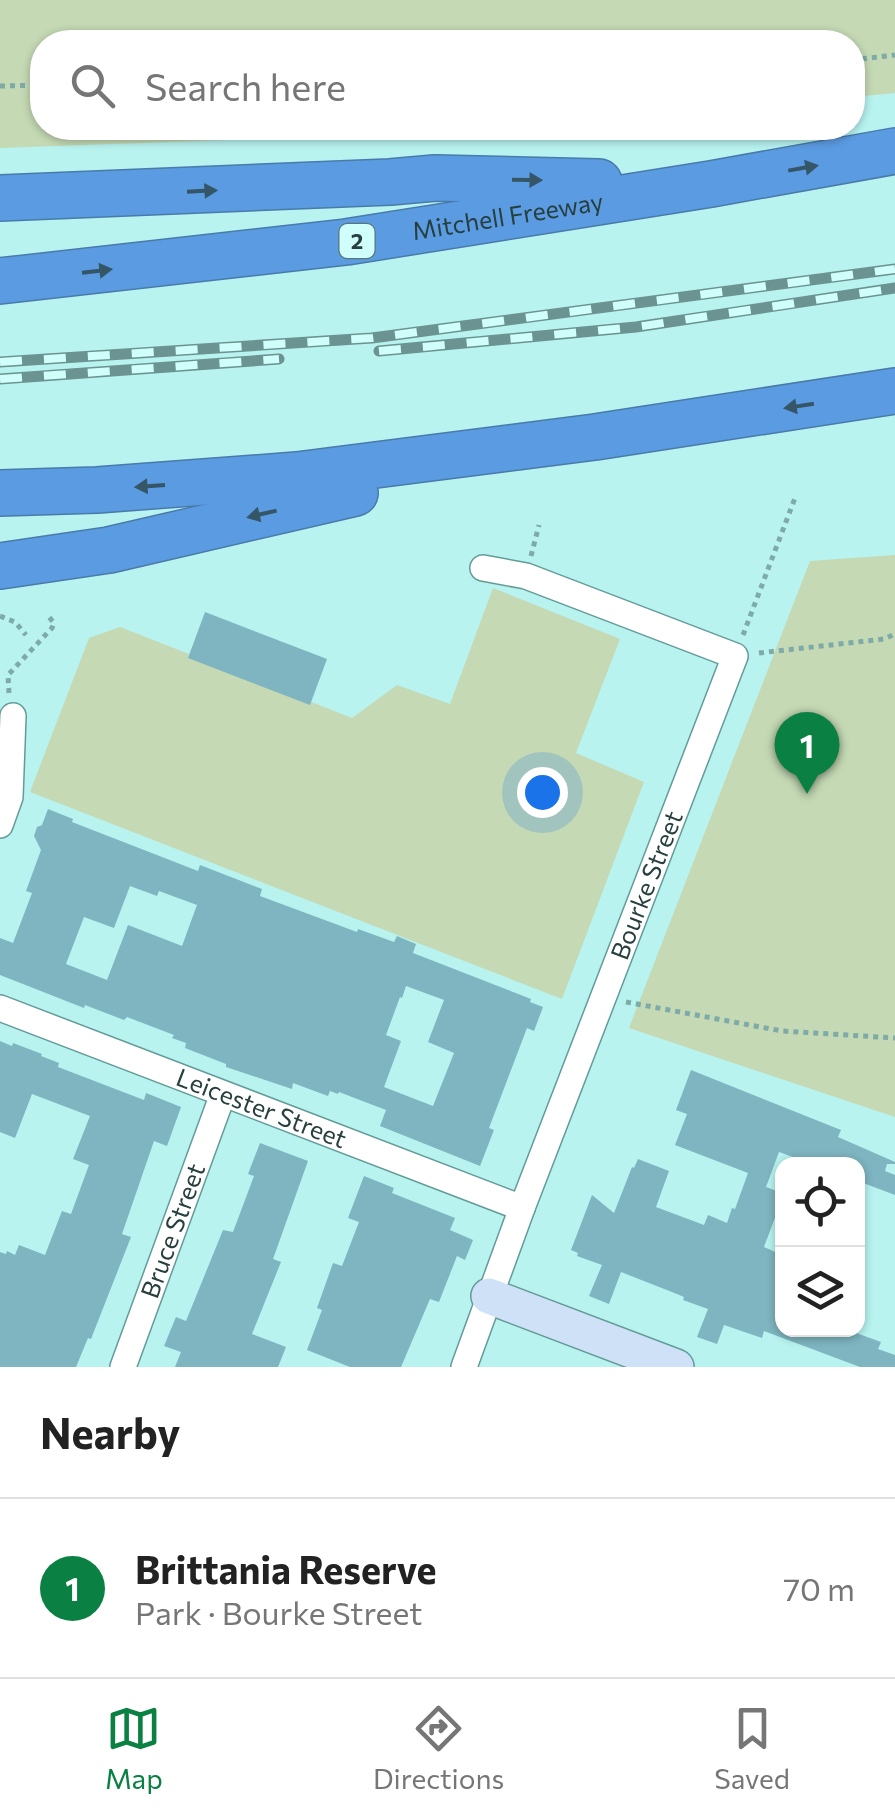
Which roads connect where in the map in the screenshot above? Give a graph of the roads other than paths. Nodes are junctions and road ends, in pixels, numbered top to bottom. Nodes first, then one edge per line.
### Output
1 (895, 152) edge
2 (711, 184) junction
3 (0, 198) edge
4 (0, 281) edge
5 (895, 391) edge
6 (595, 438) junction
7 (0, 493) edge
8 (0, 566) edge
9 (483, 568) dead end
10 (13, 716) road end
11 (0, 824) edge
12 (0, 1008) edge
13 (222, 1094) junction
14 (522, 1208) junction
15 (490, 1296) junction
16 (123, 1367) edge
17 (464, 1367) edge
18 (676, 1367) edge

2 -> 1 highway, Mitchell Freeway / 2
3 -> 2 highway
4 -> 2 highway, Mitchell Freeway / 2
5 -> 6 highway
6 -> 7 highway
6 -> 8 highway
9 - 14 street, Bourke Street
10 - 11 street
12 - 13 street, Leicester Street
13 - 14 street, Leicester Street
13 - 16 street, Bruce Street
14 - 15 street, Bourke Street
15 - 17 street, Bourke Street
15 - 18 street

